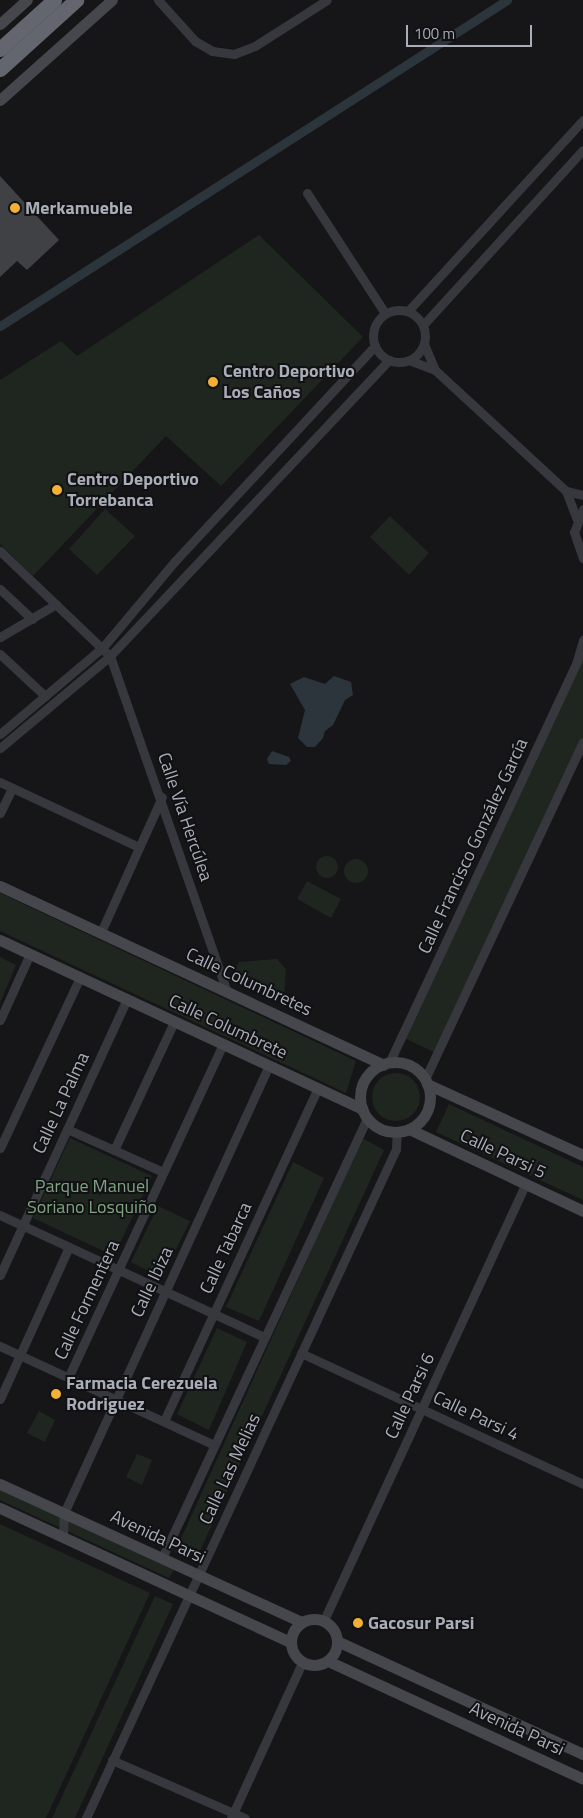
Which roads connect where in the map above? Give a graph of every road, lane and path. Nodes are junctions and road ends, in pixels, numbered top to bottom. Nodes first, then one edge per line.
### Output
1 (54, 0) edge
2 (76, 0) edge
3 (112, 0) edge
4 (158, 0) edge
5 (327, 0) edge
6 (22, 2) edge
7 (0, 24) edge
8 (0, 49) edge
9 (0, 69) edge
10 (0, 100) edge
11 (583, 120) edge
12 (583, 150) edge
13 (307, 193) dead end
14 (408, 311) junction
15 (385, 314) junction
16 (423, 325) junction
17 (424, 344) junction
18 (375, 346) junction
19 (390, 360) junction
20 (409, 360) junction
21 (434, 370) junction
22 (566, 491) junction
23 (583, 496) edge
24 (583, 509) edge
25 (577, 519) junction
26 (0, 551) edge
27 (583, 558) edge
28 (0, 589) edge
29 (56, 604) junction
30 (32, 618) junction
31 (0, 637) edge
32 (583, 640) edge
33 (102, 647) junction
34 (0, 654) edge
35 (110, 656) junction
36 (45, 696) junction
37 (0, 734) edge
38 (583, 742) edge
39 (0, 748) edge
40 (0, 782) edge
41 (12, 788) junction
42 (162, 796) junction
43 (0, 813) edge
44 (139, 847) junction
45 (0, 886) edge
46 (101, 932) junction
47 (0, 940) edge
48 (30, 954) junction
49 (80, 978) junction
50 (226, 990) junction
51 (127, 999) junction
52 (0, 1020) edge
53 (174, 1022) junction
54 (223, 1044) junction
55 (386, 1064) junction
56 (269, 1066) junction
57 (426, 1082) junction
58 (318, 1088) junction
59 (365, 1113) junction
60 (67, 1129) junction
61 (409, 1129) junction
62 (397, 1132) junction
63 (0, 1148) edge
64 (114, 1150) junction
65 (583, 1155) edge
66 (163, 1172) junction
67 (525, 1184) junction
68 (583, 1211) edge
69 (0, 1215) edge
70 (23, 1226) junction
71 (68, 1247) junction
72 (118, 1270) junction
73 (0, 1275) edge
74 (166, 1292) junction
75 (213, 1314) junction
76 (264, 1338) junction
77 (0, 1346) edge
78 (301, 1354) junction
79 (20, 1356) junction
80 (68, 1378) junction
81 (0, 1399) edge
82 (115, 1400) junction
83 (422, 1409) junction
84 (164, 1421) junction
85 (214, 1445) junction
86 (0, 1484) edge
87 (583, 1484) edge
88 (0, 1508) edge
89 (64, 1513) junction
90 (63, 1537) junction
91 (162, 1558) junction
92 (199, 1575) junction
93 (189, 1596) junction
94 (324, 1620) junction
95 (301, 1622) junction
96 (337, 1641) junction
97 (290, 1642) junction
98 (328, 1661) junction
99 (302, 1663) junction
100 (583, 1754) edge
101 (112, 1760) junction
102 (583, 1779) edge
103 (232, 1815) edge
104 (86, 1818) edge
105 (245, 1818) edge

1 - 8 highway
2 - 9 highway
3 - 10 street
4 - 5 street
6 - 7 street
11 - 14 street
12 - 16 street
13 - 15 street
14 - 15 street
14 - 16 street
15 - 18 street
16 - 17 street
17 - 20 street
17 - 21 street
18 - 19 street
18 - 33 street
19 - 20 street
19 - 35 street
20 - 21 street
21 - 22 street
22 - 23 street
22 - 25 street
24 - 25 street
25 - 27 street
26 - 29 street
28 - 30 street
29 - 30 street
29 - 33 street
30 - 31 street
32 - 55 street, Calle Francisco González García
33 - 35 street
33 - 36 street
34 - 36 street
35 - 39 street
35 - 42 street, Calle Vía Hercúlea
36 - 37 street
38 - 57 street
40 - 41 street
41 - 43 street
41 - 44 street
42 - 44 street
42 - 50 street, Calle Vía Hercúlea
44 - 46 street
45 - 46 street, Calle Columbretes
46 - 50 street, Calle Columbretes
47 - 48 street, Calle Columbrete
48 - 49 street, Calle Columbrete
48 - 52 street
49 - 51 street, Calle Columbrete
49 - 63 street
50 - 55 street, Calle Columbretes
51 - 53 street, Calle Columbrete
51 - 60 street, Calle La Palma
53 - 54 street, Calle Columbrete
53 - 64 street
54 - 56 street, Calle Columbrete
54 - 66 street, Calle Formentera
55 - 57 street
55 - 59 street
56 - 58 street, Calle Columbrete
56 - 74 street, Calle Ibiza
57 - 61 street
57 - 65 street, Calle Parsi 5
58 - 59 street, Calle Columbrete
58 - 75 street, Calle Tabarca
59 - 62 street
59 - 76 street, Calle Las Melias
60 - 64 street
60 - 70 street, Calle La Palma
61 - 62 street
61 - 67 street, Calle Parsi 5
62 - 78 street, Calle Las Melias
64 - 66 street
66 - 72 street, Calle Formentera
67 - 68 street, Calle Parsi 5
67 - 83 street, Calle Parsi 6
69 - 70 street
70 - 71 street
70 - 73 street, Calle La Palma
71 - 72 street
71 - 79 street
72 - 74 street
72 - 80 street, Calle Formentera
74 - 75 street
74 - 82 street, Calle Ibiza
75 - 76 street
75 - 84 street, Calle Tabarca
76 - 85 street, Calle Las Melias
77 - 79 street
78 - 83 street, Calle Parsi 4
78 - 92 street, Calle Las Melias
79 - 80 street
79 - 81 street
80 - 82 street
82 - 84 street
82 - 89 street, Calle Ibiza
83 - 87 street, Calle Parsi 4
83 - 94 street, Calle Parsi 6
84 - 85 street
85 - 91 street, Calle Las Melias
86 - 89 street, Avenida Parsi
88 - 90 street
89 - 90 street
89 - 91 street, Avenida Parsi
90 - 93 street
91 - 92 street, Avenida Parsi
92 - 93 street, Calle Las Melias
92 - 95 street, Avenida Parsi
93 - 97 street
93 - 101 street, Calle Las Melias
94 - 95 street
94 - 96 street
95 - 97 street
96 - 98 street
96 - 100 street, Avenida Parsi
97 - 99 street
98 - 99 street
98 - 102 street, Avenida Parsi
99 - 103 street
101 - 103 street
101 - 104 street, Calle Las Melias
103 - 105 street

